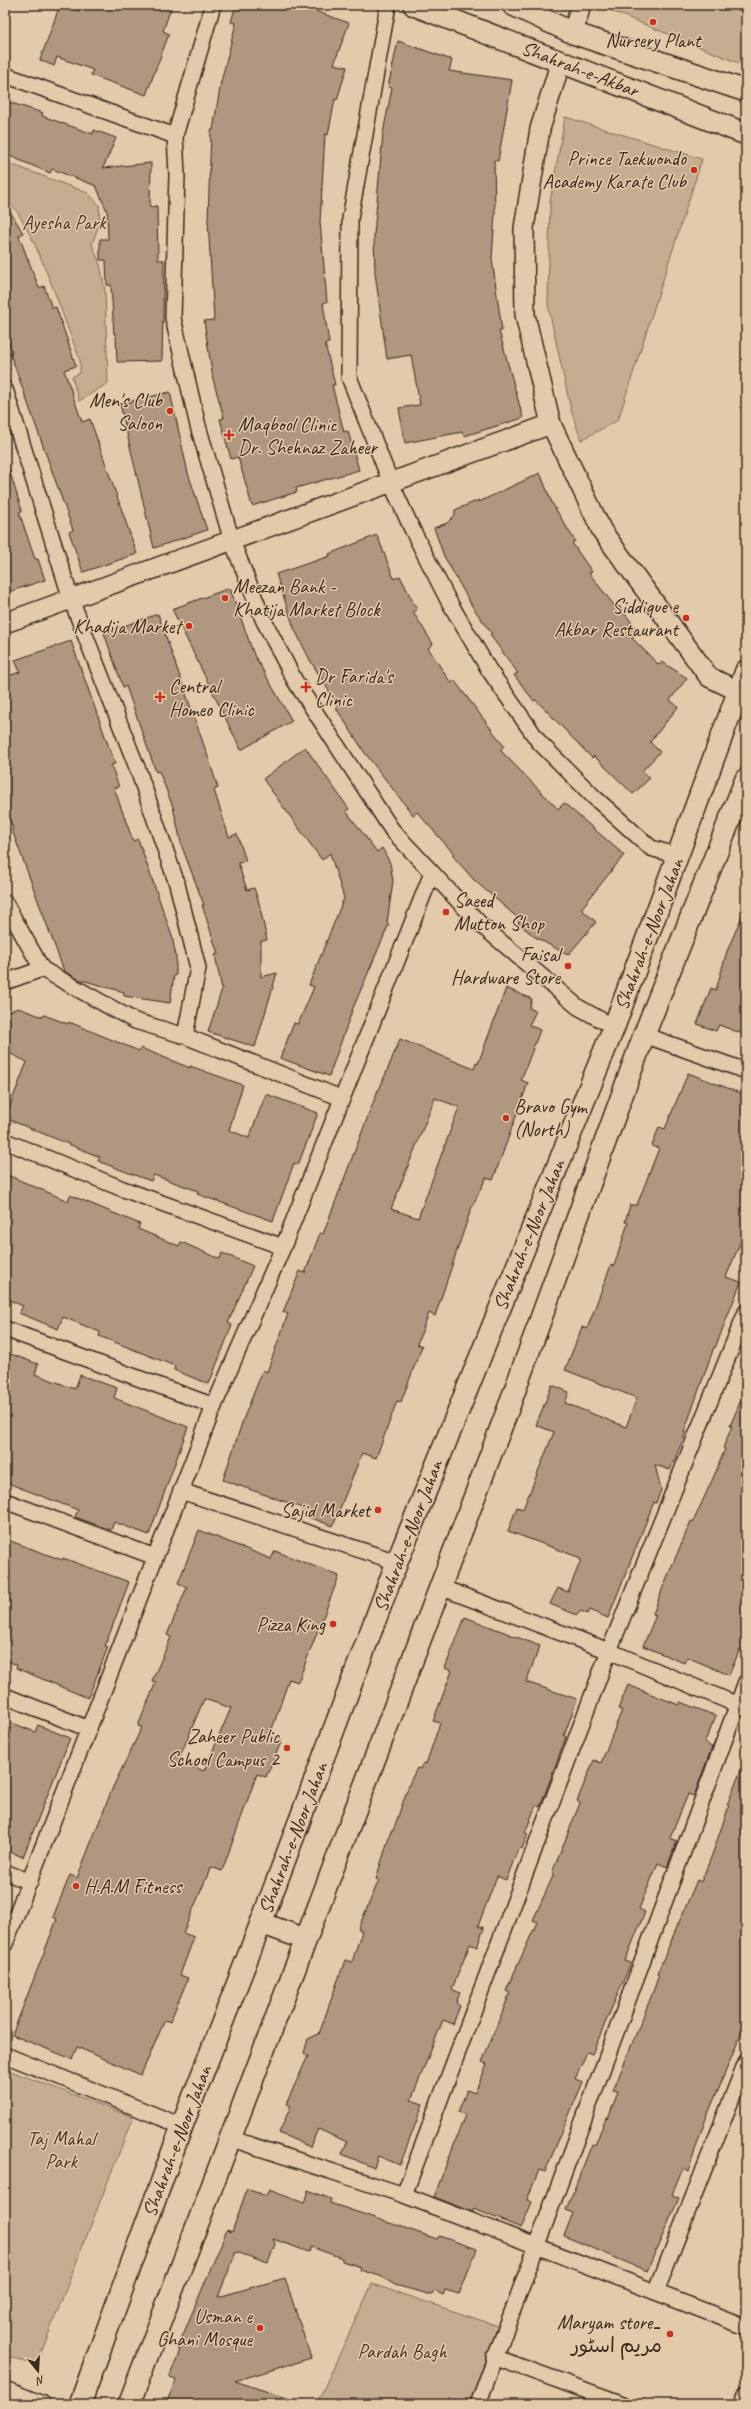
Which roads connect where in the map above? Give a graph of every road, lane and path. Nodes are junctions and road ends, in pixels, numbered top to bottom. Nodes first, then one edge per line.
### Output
1 (213, 5) edge
2 (388, 5) edge
3 (414, 5) edge
4 (513, 5) edge
5 (581, 5) edge
6 (573, 34) junction
7 (560, 61) junction
8 (5, 75) edge
9 (746, 91) edge
10 (746, 134) edge
11 (175, 136) junction
12 (5, 389) edge
13 (551, 424) junction
14 (391, 483) junction
15 (232, 541) junction
16 (71, 599) junction
17 (5, 622) edge
18 (746, 671) edge
19 (738, 690) junction
20 (746, 779) edge
21 (678, 856) junction
22 (432, 873) junction
23 (5, 903) edge
24 (42, 969) junction
25 (5, 982) edge
26 (614, 1027) junction
27 (644, 1035) junction
28 (185, 1036) junction
29 (746, 1072) edge
30 (341, 1098) junction
31 (5, 1141) edge
32 (283, 1247) junction
33 (746, 1312) edge
34 (5, 1329) edge
35 (214, 1406) junction
36 (181, 1491) junction
37 (5, 1501) edge
38 (155, 1557) junction
39 (397, 1562) junction
40 (440, 1587) junction
41 (609, 1651) junction
42 (746, 1682) edge
43 (5, 1696) edge
44 (742, 1706) edge
45 (89, 1729) junction
46 (5, 1872) edge
47 (30, 1882) junction
48 (261, 1923) junction
49 (305, 1939) junction
50 (5, 1944) edge
51 (5, 2056) edge
52 (746, 2062) edge
53 (182, 2126) junction
54 (229, 2138) junction
55 (404, 2195) junction
56 (536, 2246) junction
57 (656, 2292) junction
58 (746, 2327) edge
59 (494, 2357) junction
60 (5, 2389) edge
61 (746, 2393) edge
62 (43, 2404) edge
63 (80, 2404) edge
64 (129, 2404) edge
65 (478, 2404) edge
66 (623, 2404) edge
67 (742, 2404) edge

1 - 11 street
2 - 14 street
3 - 7 main road, Shahrah-e-Akbar
4 - 6 main road, Shahrah-e-Akbar
5 - 6 street
6 - 9 main road, Shahrah-e-Akbar
7 - 10 main road, Shahrah-e-Akbar
7 - 13 street
8 - 11 street
11 - 15 street
12 - 16 street
13 - 14 street
13 - 19 street
14 - 15 street
14 - 21 street
15 - 16 street
15 - 22 street
16 - 17 street
16 - 28 street
18 - 19 main road, Shahrah-e-Noor Jahan
19 - 21 main road, Shahrah-e-Noor Jahan
20 - 27 main road, Shahrah-e-Noor Jahan
21 - 26 main road, Shahrah-e-Noor Jahan
22 - 26 street
22 - 30 street
23 - 24 street
24 - 25 street
24 - 28 street
26 - 39 main road, Shahrah-e-Noor Jahan
27 - 29 street
27 - 40 main road, Shahrah-e-Noor Jahan
28 - 30 street
30 - 32 street
31 - 32 street
32 - 35 street
33 - 41 street
34 - 35 street
35 - 36 street
36 - 38 street
36 - 39 street
37 - 38 street
38 - 45 street
39 - 48 main road, Shahrah-e-Noor Jahan
40 - 41 street
40 - 49 main road, Shahrah-e-Noor Jahan
41 - 44 street
41 - 55 street
42 - 44 street
43 - 45 street
44 - 56 street
45 - 47 street
46 - 47 street
47 - 50 street
48 - 49 main road
48 - 53 main road, Shahrah-e-Noor Jahan
49 - 54 main road, Shahrah-e-Noor Jahan
51 - 53 street
52 - 57 street
53 - 63 main road, Shahrah-e-Noor Jahan
54 - 55 street
54 - 64 main road, Shahrah-e-Noor Jahan
55 - 56 street
56 - 57 street
56 - 59 street
57 - 58 street
59 - 65 street
59 - 66 street
60 - 62 street
61 - 67 street

